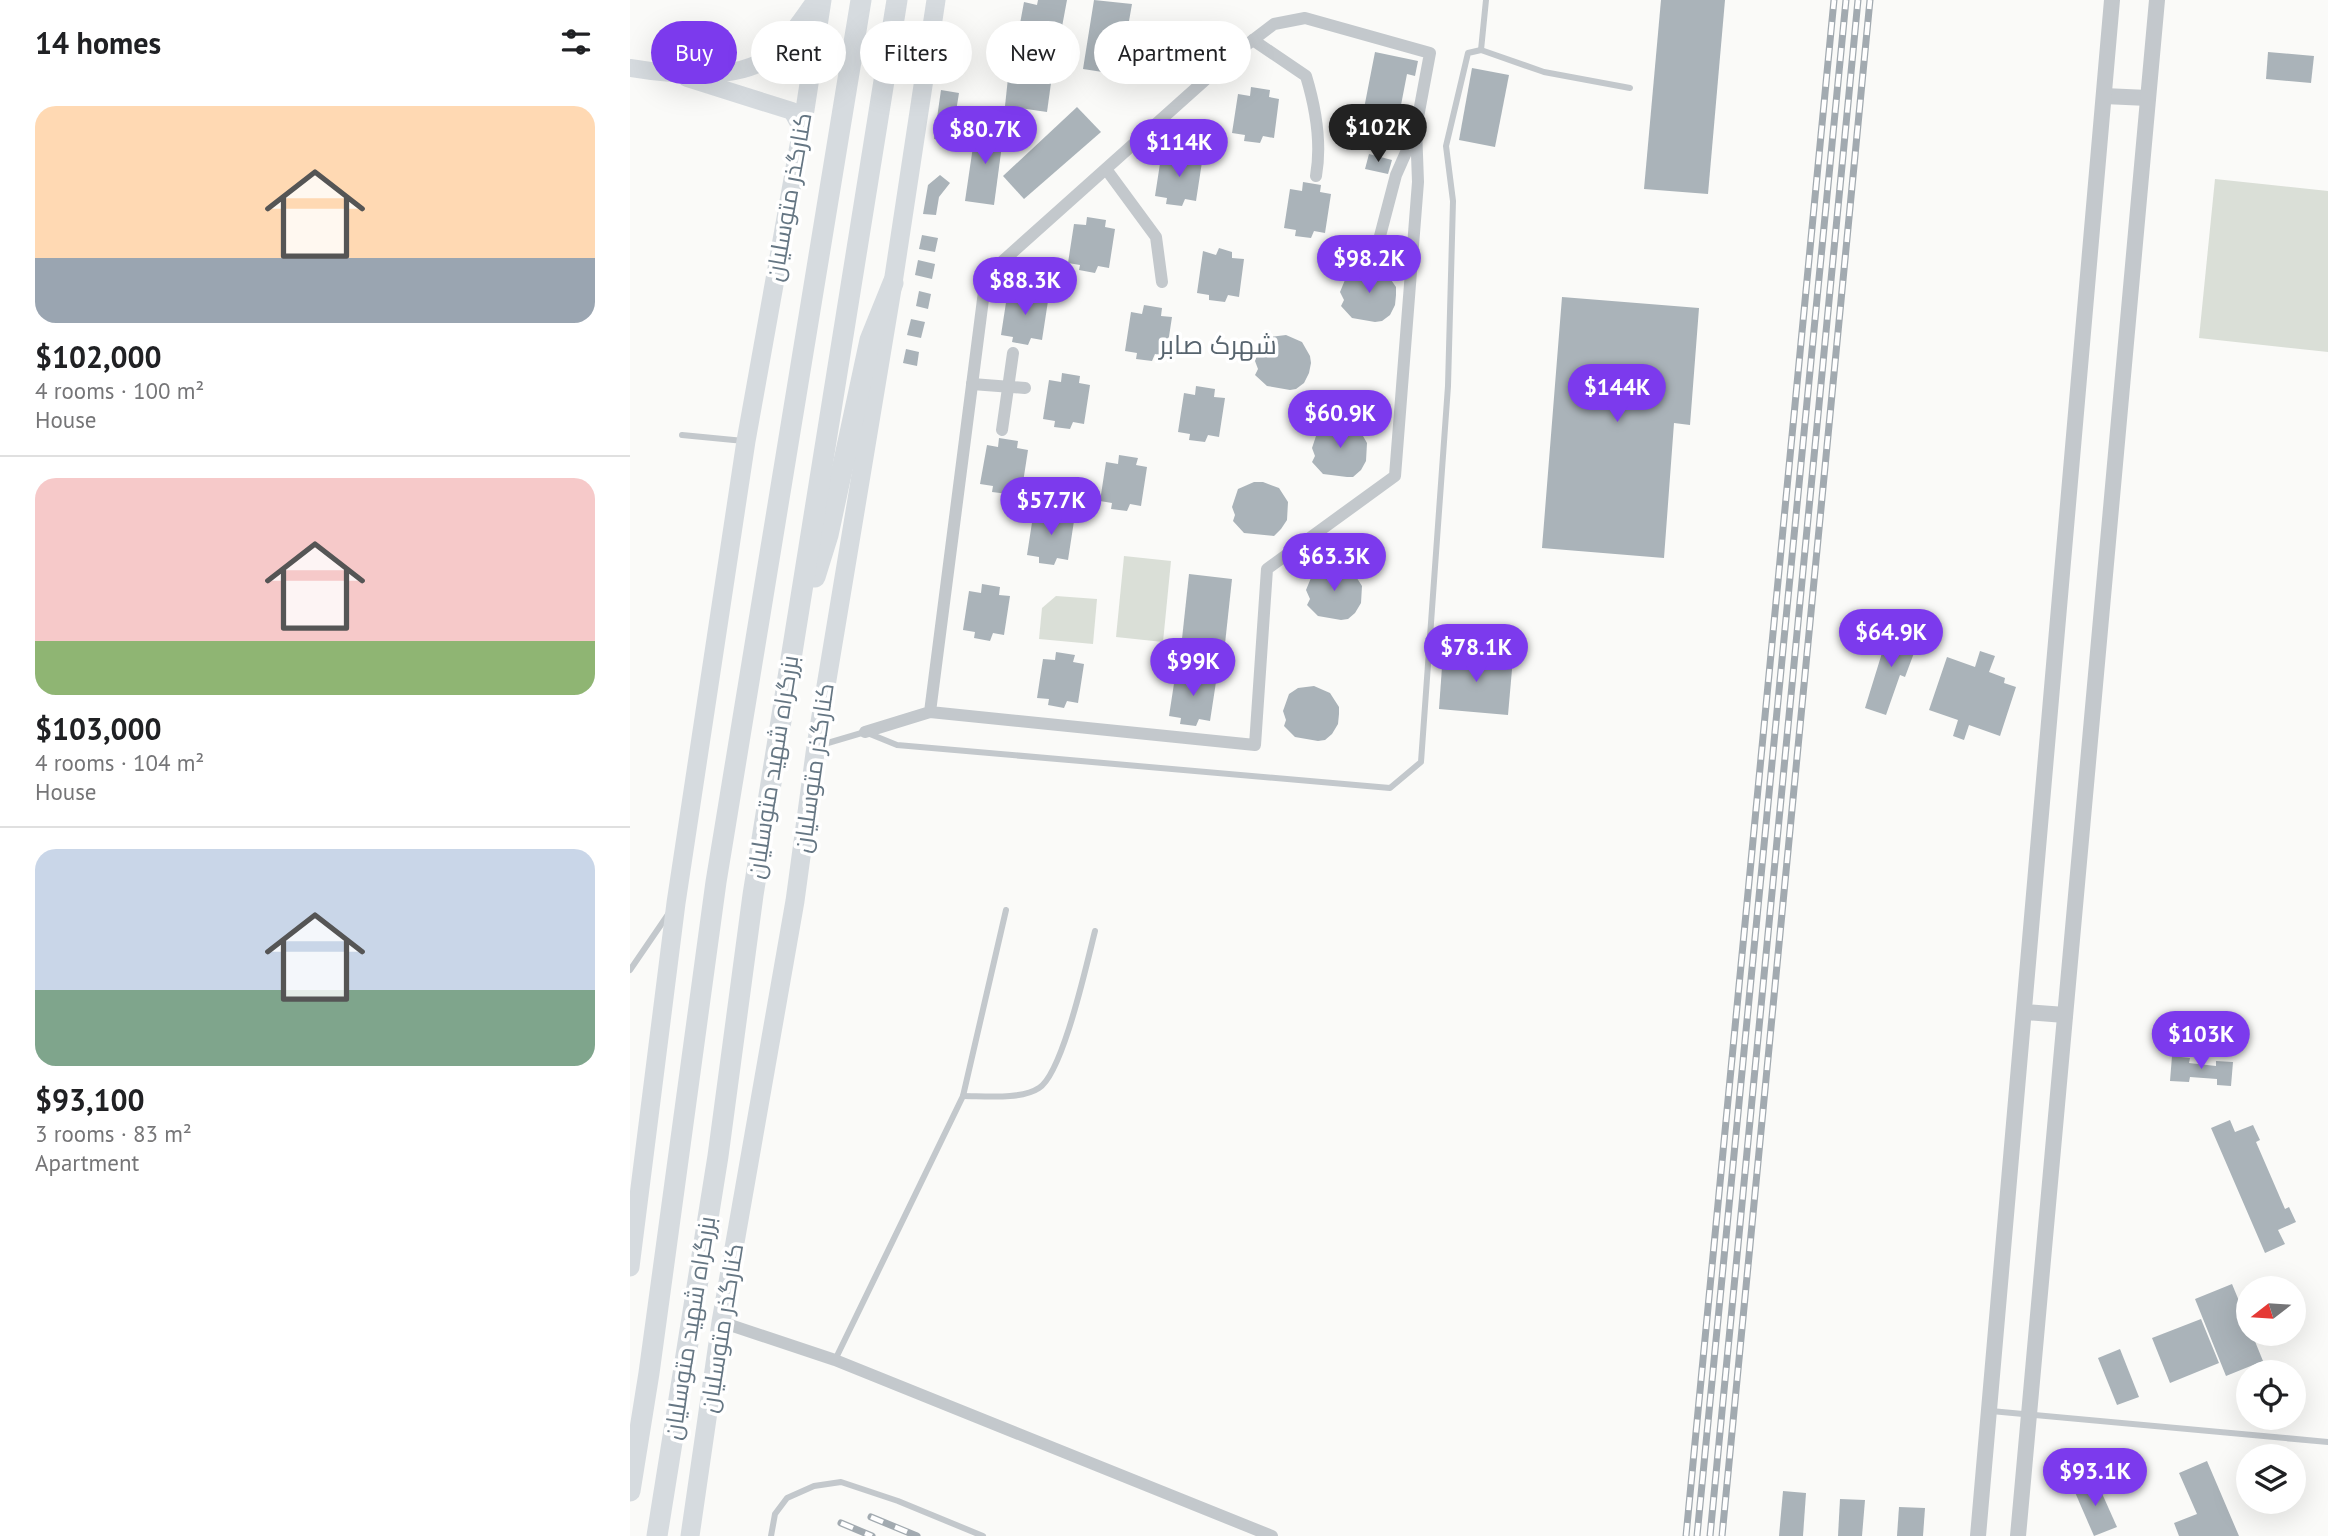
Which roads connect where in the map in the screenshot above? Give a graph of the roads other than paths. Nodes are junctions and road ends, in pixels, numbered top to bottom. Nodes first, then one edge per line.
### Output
1 (819, 0) edge
2 (861, 0) edge
3 (897, 0) edge
4 (936, 0) edge
5 (1486, 0) edge
6 (2112, 0) edge
7 (2157, 0) edge
8 (1252, 40) junction
9 (1481, 50) junction
10 (630, 68) edge
11 (737, 69) edge
12 (651, 71) edge
13 (706, 84) edge
14 (1630, 88) dead end
15 (2104, 96) junction
16 (2148, 98) junction
17 (1416, 128) junction
18 (802, 129) junction
19 (1106, 169) junction
20 (1316, 176) dead end
21 (1380, 236) dead end
22 (1162, 282) dead end
23 (893, 283) junction
24 (1013, 353) dead end
25 (972, 384) junction
26 (1008, 387) junction
27 (1025, 387) dead end
28 (1002, 429) dead end
29 (682, 435) dead end
30 (746, 441) junction
31 (794, 642) junction
32 (930, 712) junction
33 (865, 732) junction
34 (816, 746) junction
35 (676, 903) junction
36 (1006, 910) dead end
37 (1096, 931) dead end
38 (630, 970) edge
39 (2024, 1012) junction
40 (2066, 1014) junction
41 (963, 1096) junction
42 (633, 1236) edge
43 (630, 1266) edge
44 (721, 1322) junction
45 (835, 1360) junction
46 (1989, 1411) junction
47 (2029, 1415) junction
48 (2328, 1442) edge
49 (630, 1491) edge
50 (657, 1536) edge
51 (690, 1536) edge
52 (771, 1536) edge
53 (983, 1536) edge
54 (1272, 1536) edge
55 (1978, 1536) edge
56 (2018, 1536) edge

1 - 11 main road
1 - 18 main road, کنارگذر متوسلیان
2 - 49 highway, بزرگراه شهید متوسلیان
3 - 31 highway, بزرگراه شهید متوسلیان
4 - 23 main road, کنارگذر متوسلیان
5 - 9 lane
6 - 15 street
7 - 16 street
8 - 17 street
8 - 19 street
8 - 20 street
9 - 14 lane
9 - 33 lane
10 - 12 main road
13 - 18 main road
15 - 16 street
15 - 39 street
16 - 40 street
17 - 21 street
17 - 32 street
18 - 30 main road, کنارگذر متوسلیان
19 - 22 street
19 - 25 street
23 - 31 highway
23 - 34 main road, کنارگذر متوسلیان
24 - 26 street
25 - 26 street
25 - 32 street
26 - 27 street
26 - 28 street
29 - 30 lane
30 - 35 main road, کنارگذر متوسلیان
31 - 50 highway, بزرگراه شهید متوسلیان
32 - 33 street
33 - 34 lane
34 - 44 main road, کنارگذر متوسلیان
35 - 38 lane
35 - 42 main road, کنارگذر متوسلیان
36 - 41 lane
37 - 41 lane
39 - 40 street
39 - 46 street
40 - 47 street
41 - 45 lane
42 - 43 main road, کنارگذر متوسلیان
44 - 45 street
44 - 51 main road, کنارگذر متوسلیان
45 - 54 street
46 - 47 lane
46 - 55 street
47 - 48 lane
47 - 56 street
52 - 53 lane

